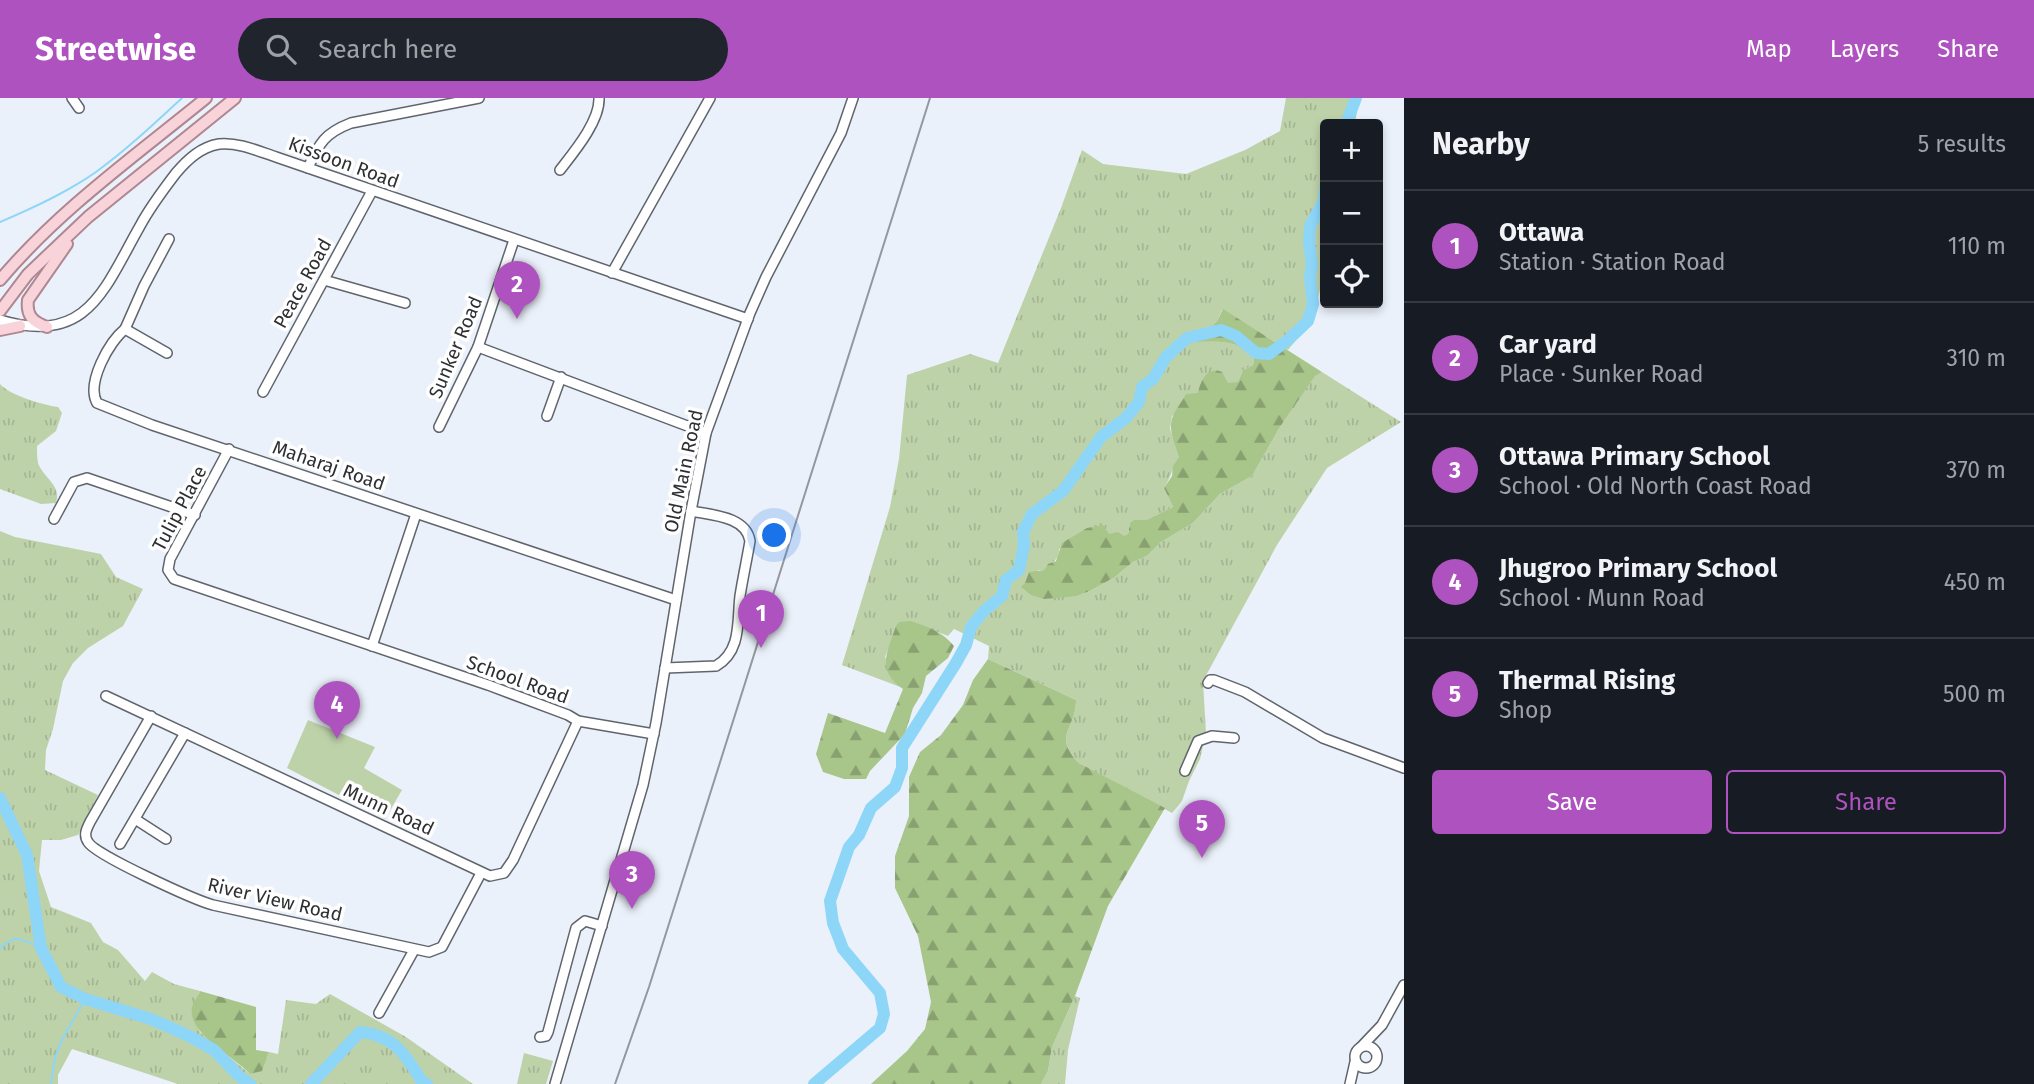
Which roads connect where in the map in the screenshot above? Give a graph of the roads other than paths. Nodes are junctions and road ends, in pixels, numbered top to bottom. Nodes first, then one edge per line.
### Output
1 (72, 98) edge
2 (206, 98) edge
3 (235, 98) edge
4 (479, 98) edge
5 (599, 98) edge
6 (710, 98) edge
7 (853, 98) edge
8 (435, 102) edge
9 (79, 108) dead end
10 (308, 168) junction
11 (560, 170) dead end
12 (372, 191) junction
13 (88, 217) junction
14 (169, 239) dead end
15 (514, 240) junction
16 (612, 273) junction
17 (2, 277) edge
18 (324, 279) junction
19 (404, 303) dead end
20 (0, 311) edge
21 (0, 320) edge
22 (748, 320) junction
23 (20, 326) junction
24 (47, 327) junction
25 (125, 329) junction
26 (0, 330) edge
27 (478, 347) junction
28 (167, 353) dead end
29 (561, 377) junction
30 (263, 392) dead end
31 (547, 416) dead end
32 (439, 427) dead end
33 (706, 433) junction
34 (229, 449) junction
35 (691, 510) junction
36 (416, 514) junction
37 (195, 515) junction
38 (54, 519) dead end
39 (177, 580) joint
40 (676, 600) junction
41 (372, 646) junction
42 (665, 668) junction
43 (1208, 683) dead end
44 (106, 696) dead end
45 (151, 716) junction
46 (578, 721) junction
47 (644, 732) junction
48 (185, 733) junction
49 (654, 734) junction
50 (1234, 738) dead end
51 (652, 747) junction
52 (1404, 768) edge
53 (1185, 771) dead end
54 (135, 819) junction
55 (166, 839) dead end
56 (120, 844) dead end
57 (481, 873) junction
58 (602, 926) junction
59 (414, 950) junction
60 (1404, 985) edge
61 (379, 1013) dead end
62 (1382, 1025) junction
63 (540, 1037) dead end
64 (1362, 1046) junction
65 (1376, 1051) junction
66 (1355, 1062) junction
67 (1368, 1068) junction
68 (555, 1084) edge
69 (1351, 1084) edge

1 - 9 street
2 - 17 main road
3 - 13 main road
4 - 8 street
5 - 11 street
6 - 16 street
7 - 22 street, Old Main Road
8 - 10 street
10 - 12 street, Kissoon Road
10 - 24 street, Kissoon Road
12 - 15 street, Kissoon Road
12 - 18 street, Peace Road
13 - 20 main road
13 - 24 main road
14 - 25 street
15 - 16 street, Kissoon Road
15 - 27 street, Sunker Road
16 - 22 street, Kissoon Road
18 - 19 street
18 - 30 street, Peace Road
21 - 23 street, Kissoon Road
22 - 33 street, Old Main Road
23 - 24 street, Kissoon Road
23 - 26 main road
25 - 28 street
25 - 34 street, Maharaj Road
27 - 29 street
27 - 32 street, Sunker Road
29 - 31 street
29 - 33 street
33 - 35 street, Old Main Road
34 - 36 street, Maharaj Road
34 - 37 street, Tulip Place
35 - 40 street, Old Main Road
35 - 42 street
36 - 40 street, Maharaj Road
36 - 41 street
37 - 38 street
37 - 39 street, Tulip Place
39 - 41 street, School Road
40 - 42 street, Old Main Road
41 - 46 street, School Road
42 - 49 street, Old Main Road
43 - 52 street
44 - 45 street, Munn Road
45 - 48 street, Munn Road
45 - 59 street, River View Road
46 - 47 street, School Road
46 - 57 street
47 - 49 street, School Road
47 - 51 street
48 - 54 street
48 - 57 street, Munn Road
49 - 51 street, Old Main Road
50 - 53 street
51 - 58 street, Old Main Road
54 - 55 street
54 - 56 street
57 - 59 street, River View Road
58 - 63 street
58 - 68 street, Old Main Road
59 - 61 street
60 - 62 street
62 - 64 street
62 - 65 street
64 - 65 street
64 - 66 street
65 - 67 street
66 - 67 street
66 - 69 street
67 - 69 street

